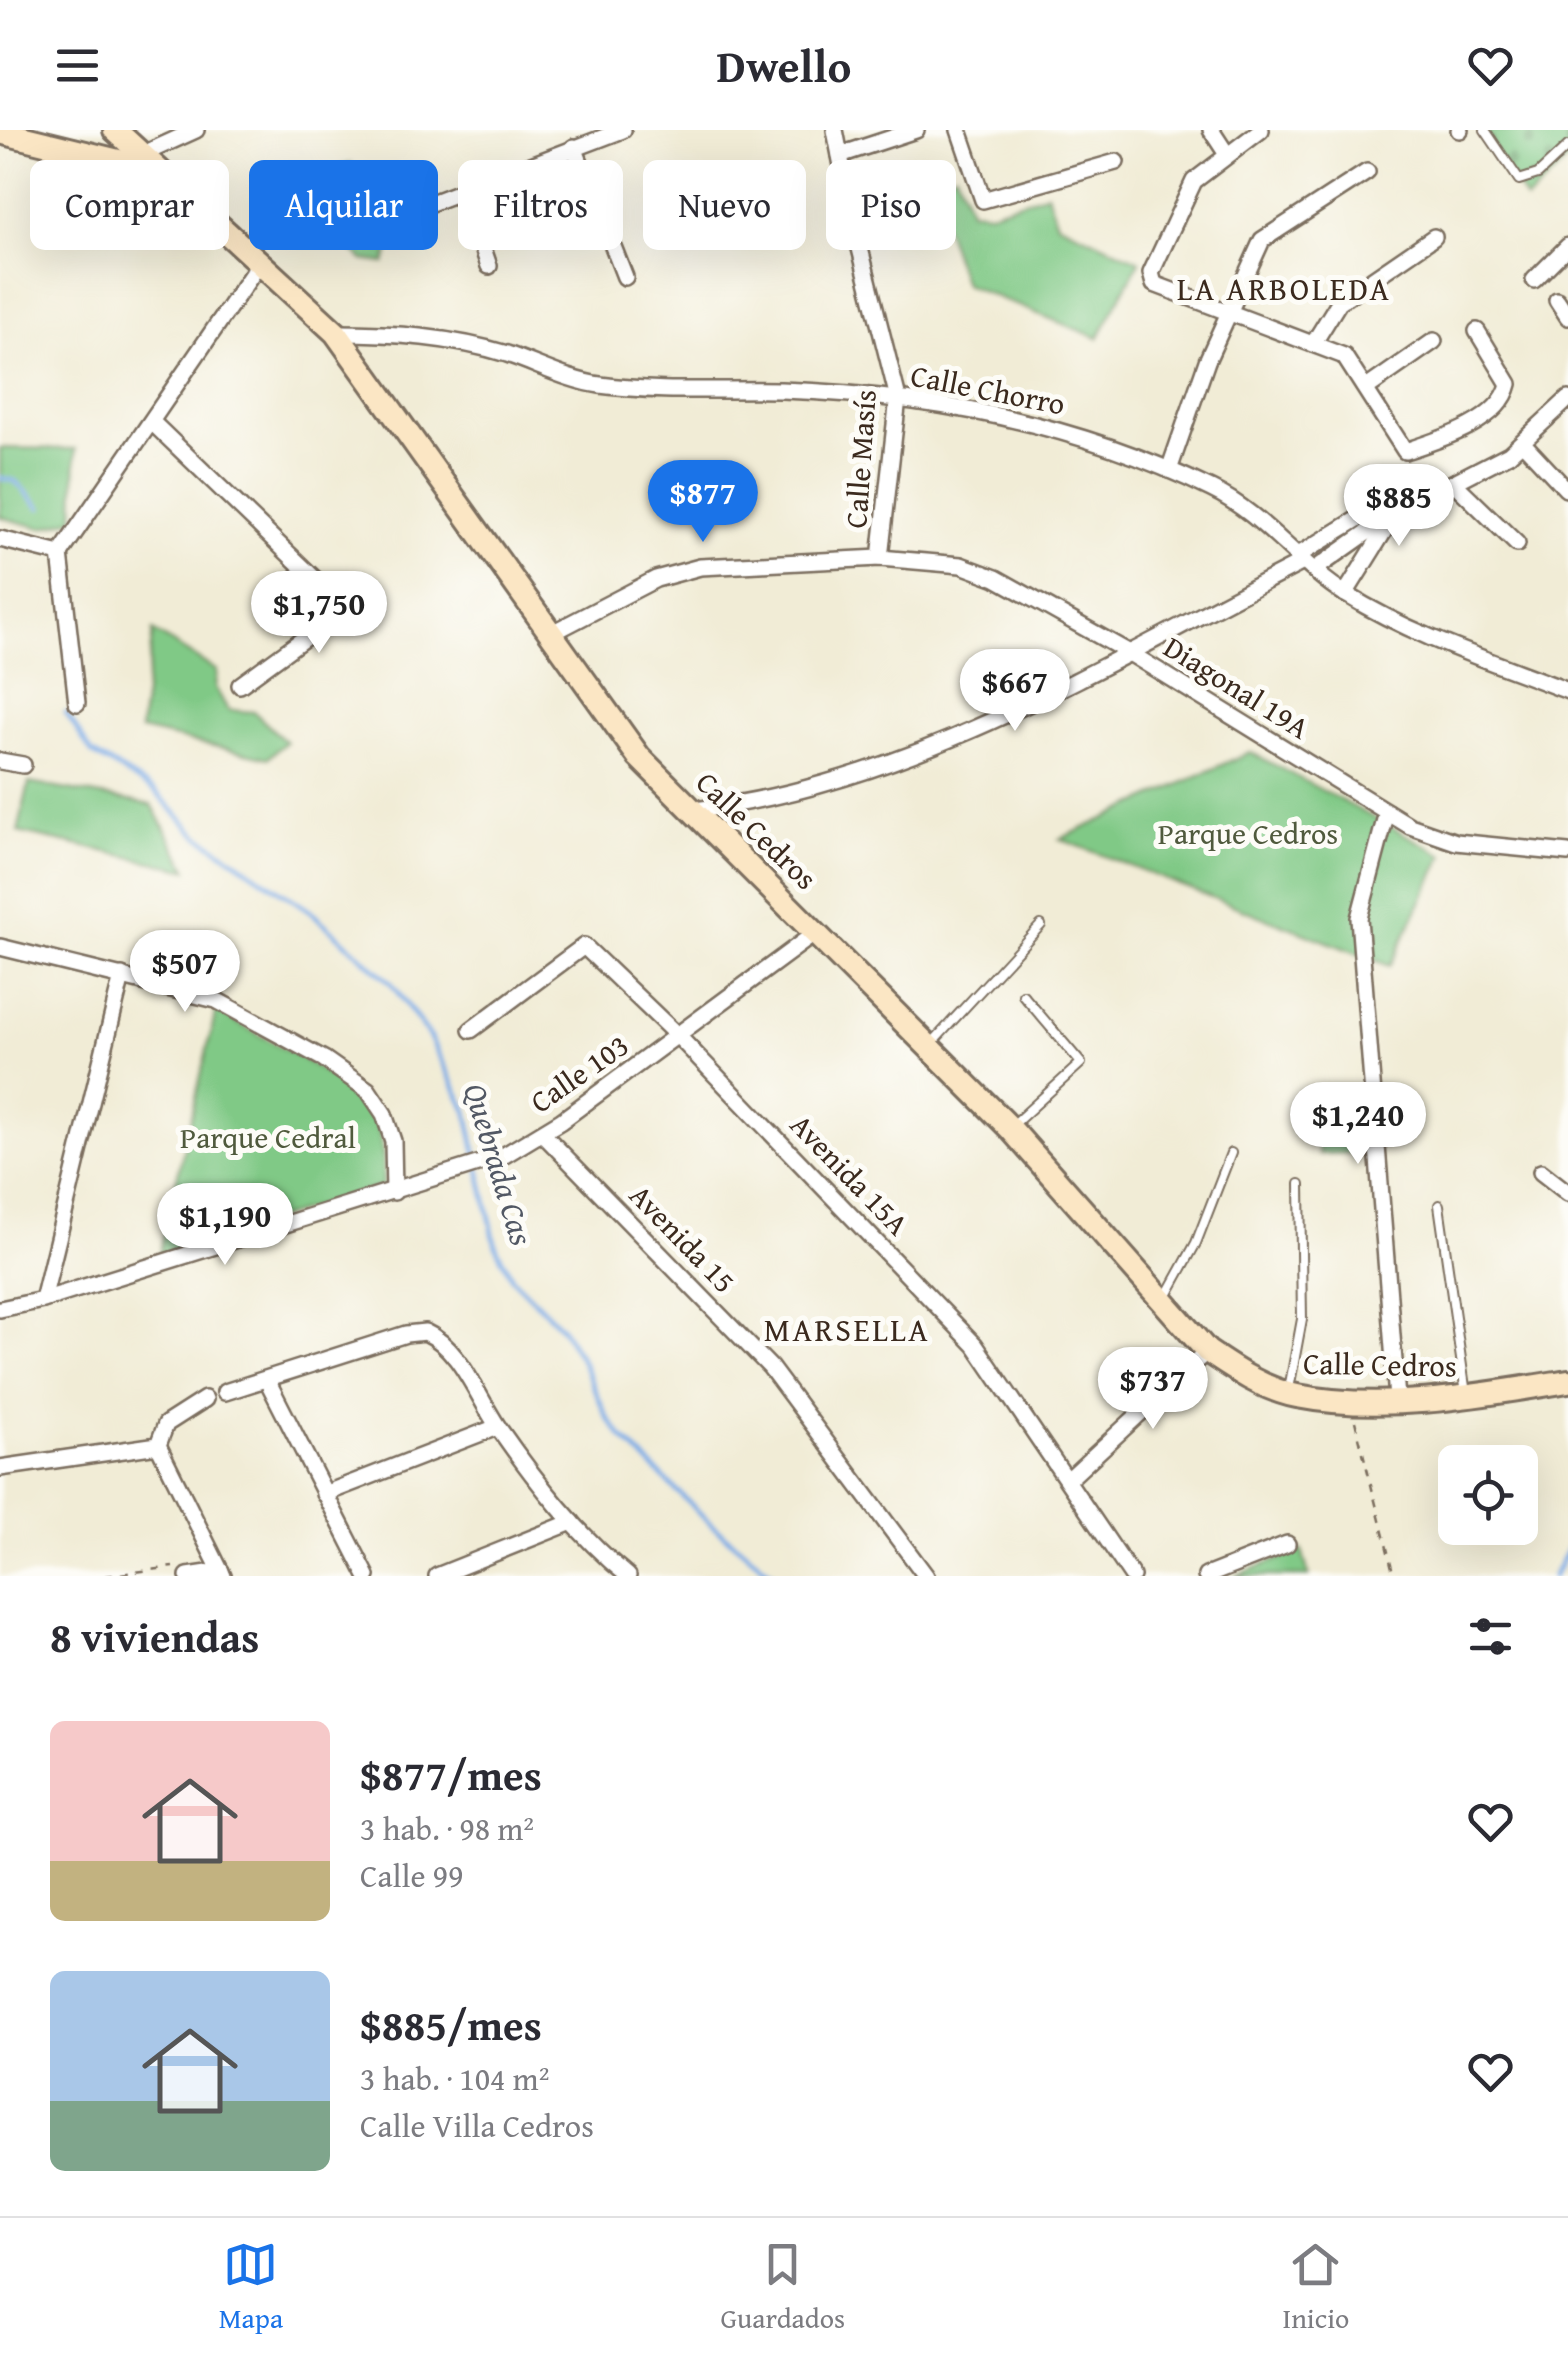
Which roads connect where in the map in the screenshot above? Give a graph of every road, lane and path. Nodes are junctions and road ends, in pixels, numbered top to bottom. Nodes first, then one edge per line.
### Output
1 (115, 130) edge
2 (196, 130) edge
3 (624, 130) edge
4 (835, 130) edge
5 (916, 130) edge
6 (958, 130) edge
7 (1211, 130) edge
8 (1262, 130) edge
9 (1485, 130) edge
10 (0, 132) edge
11 (1568, 146) edge
12 (574, 147) junction
13 (1226, 153) junction
14 (840, 155) junction
15 (138, 160) edge
16 (146, 160) edge
17 (151, 160) edge
18 (540, 160) edge
19 (1116, 162) dead end
20 (1367, 172) dead end
21 (229, 232) edge
22 (1434, 237) dead end
23 (1568, 246) edge
24 (484, 250) edge
25 (261, 260) junction
26 (489, 266) dead end
27 (625, 277) dead end
28 (1534, 280) dead end
29 (1557, 300) dead end
30 (1228, 312) junction
31 (1568, 317) edge
32 (1476, 331) dead end
33 (336, 333) junction
34 (1434, 341) dead end
35 (1314, 344) junction
36 (1368, 388) junction
37 (898, 398) junction
38 (1568, 399) edge
39 (153, 422) junction
40 (1523, 444) junction
41 (1169, 470) junction
42 (1454, 484) junction
43 (1566, 489) edge
44 (1393, 505) junction
45 (0, 538) edge
46 (1518, 544) dead end
47 (60, 554) junction
48 (880, 558) junction
49 (1304, 562) junction
50 (1344, 594) junction
51 (552, 633) junction
52 (1128, 652) junction
53 (240, 685) dead end
54 (1568, 691) edge
55 (77, 703) dead end
56 (0, 760) edge
57 (23, 765) dead end
58 (694, 810) junction
59 (1387, 812) junction
60 (1568, 853) edge
61 (1041, 925) dead end
62 (818, 931) junction
63 (0, 947) edge
64 (122, 976) junction
65 (1024, 995) dead end
66 (471, 1030) dead end
67 (678, 1036) junction
68 (930, 1046) junction
69 (1010, 1128) junction
70 (542, 1134) junction
71 (1231, 1153) dead end
72 (1541, 1172) dead end
73 (1300, 1184) dead end
74 (394, 1192) junction
75 (1568, 1193) edge
76 (1439, 1205) dead end
77 (43, 1300) junction
78 (1164, 1301) junction
79 (0, 1310) edge
80 (1207, 1352) junction
81 (266, 1380) junction
82 (1568, 1381) edge
83 (225, 1392) dead end
84 (1288, 1393) junction
85 (1466, 1396) junction
86 (205, 1398) dead end
87 (1397, 1399) junction
88 (1350, 1400) junction
89 (497, 1427) junction
90 (158, 1445) junction
91 (0, 1468) edge
92 (1069, 1480) junction
93 (324, 1494) junction
94 (572, 1522) junction
95 (1287, 1544) dead end
96 (186, 1571) edge
97 (222, 1574) edge
98 (105, 1576) edge
99 (367, 1576) edge
100 (437, 1576) edge
101 (628, 1576) edge
102 (926, 1576) edge
103 (1132, 1576) edge
104 (1206, 1576) edge
105 (1394, 1576) edge

1 - 16 street
2 - 17 street
3 - 12 street
4 - 14 street, Calle Masís
5 - 14 street
6 - 19 street
7 - 13 street
8 - 13 street
9 - 11 lane
10 - 15 street, Calle Cedros
12 - 18 street
12 - 27 street
13 - 30 street
14 - 37 street, Calle Masís
20 - 30 street
21 - 25 street, Calle Cedros
22 - 35 street
23 - 28 street
24 - 26 street
25 - 33 street, Calle Cedros
25 - 39 street
29 - 31 street
30 - 35 street
30 - 41 street
32 - 36 street
33 - 37 street, Calle Chorro
33 - 51 street, Calle Cedros
34 - 36 street
35 - 36 street
37 - 41 street, Calle Chorro
37 - 48 street, Calle Masís
38 - 40 street
39 - 47 street
39 - 53 street
40 - 42 street
40 - 43 street
41 - 49 street, Calle Chorro
42 - 44 street
42 - 46 street
44 - 49 street
44 - 50 street
45 - 47 street
47 - 55 street
48 - 51 street, Diagonal 19A
48 - 52 street, Diagonal 19A
49 - 50 street, Calle Chorro
49 - 52 street
50 - 54 street, Calle Chorro
51 - 58 street, Calle Cedros
52 - 58 street
52 - 59 street, Diagonal 19A
56 - 57 street
58 - 62 street, Calle Cedros
59 - 60 street, Diagonal 19A
59 - 87 street
61 - 68 lane
62 - 67 street, Calle 103
62 - 68 street, Calle Cedros
63 - 64 street
64 - 74 street
64 - 77 street
65 - 69 lane
66 - 67 street, Avenida 15A
67 - 70 street, Calle 103
67 - 92 street, Avenida 15A
68 - 69 street, Calle Cedros
69 - 78 street, Calle Cedros
70 - 74 street, Calle 103
70 - 102 street, Avenida 15
71 - 78 lane
72 - 75 street
73 - 84 lane
74 - 77 street, Calle 103
76 - 85 lane
77 - 79 street, Calle 103
78 - 80 street, Calle Cedros
80 - 84 street, Calle Cedros
80 - 92 street
81 - 83 street
81 - 89 street
81 - 93 street
82 - 85 street, Calle Cedros
84 - 88 street, Calle Cedros
85 - 87 street, Calle Cedros
86 - 90 street
87 - 88 street, Calle Cedros
88 - 105 path
89 - 93 street
89 - 94 street
90 - 91 street
90 - 97 street
92 - 103 street, Avenida 15A
93 - 99 street
94 - 100 street
94 - 101 street
95 - 104 street
96 - 97 street
96 - 98 path

